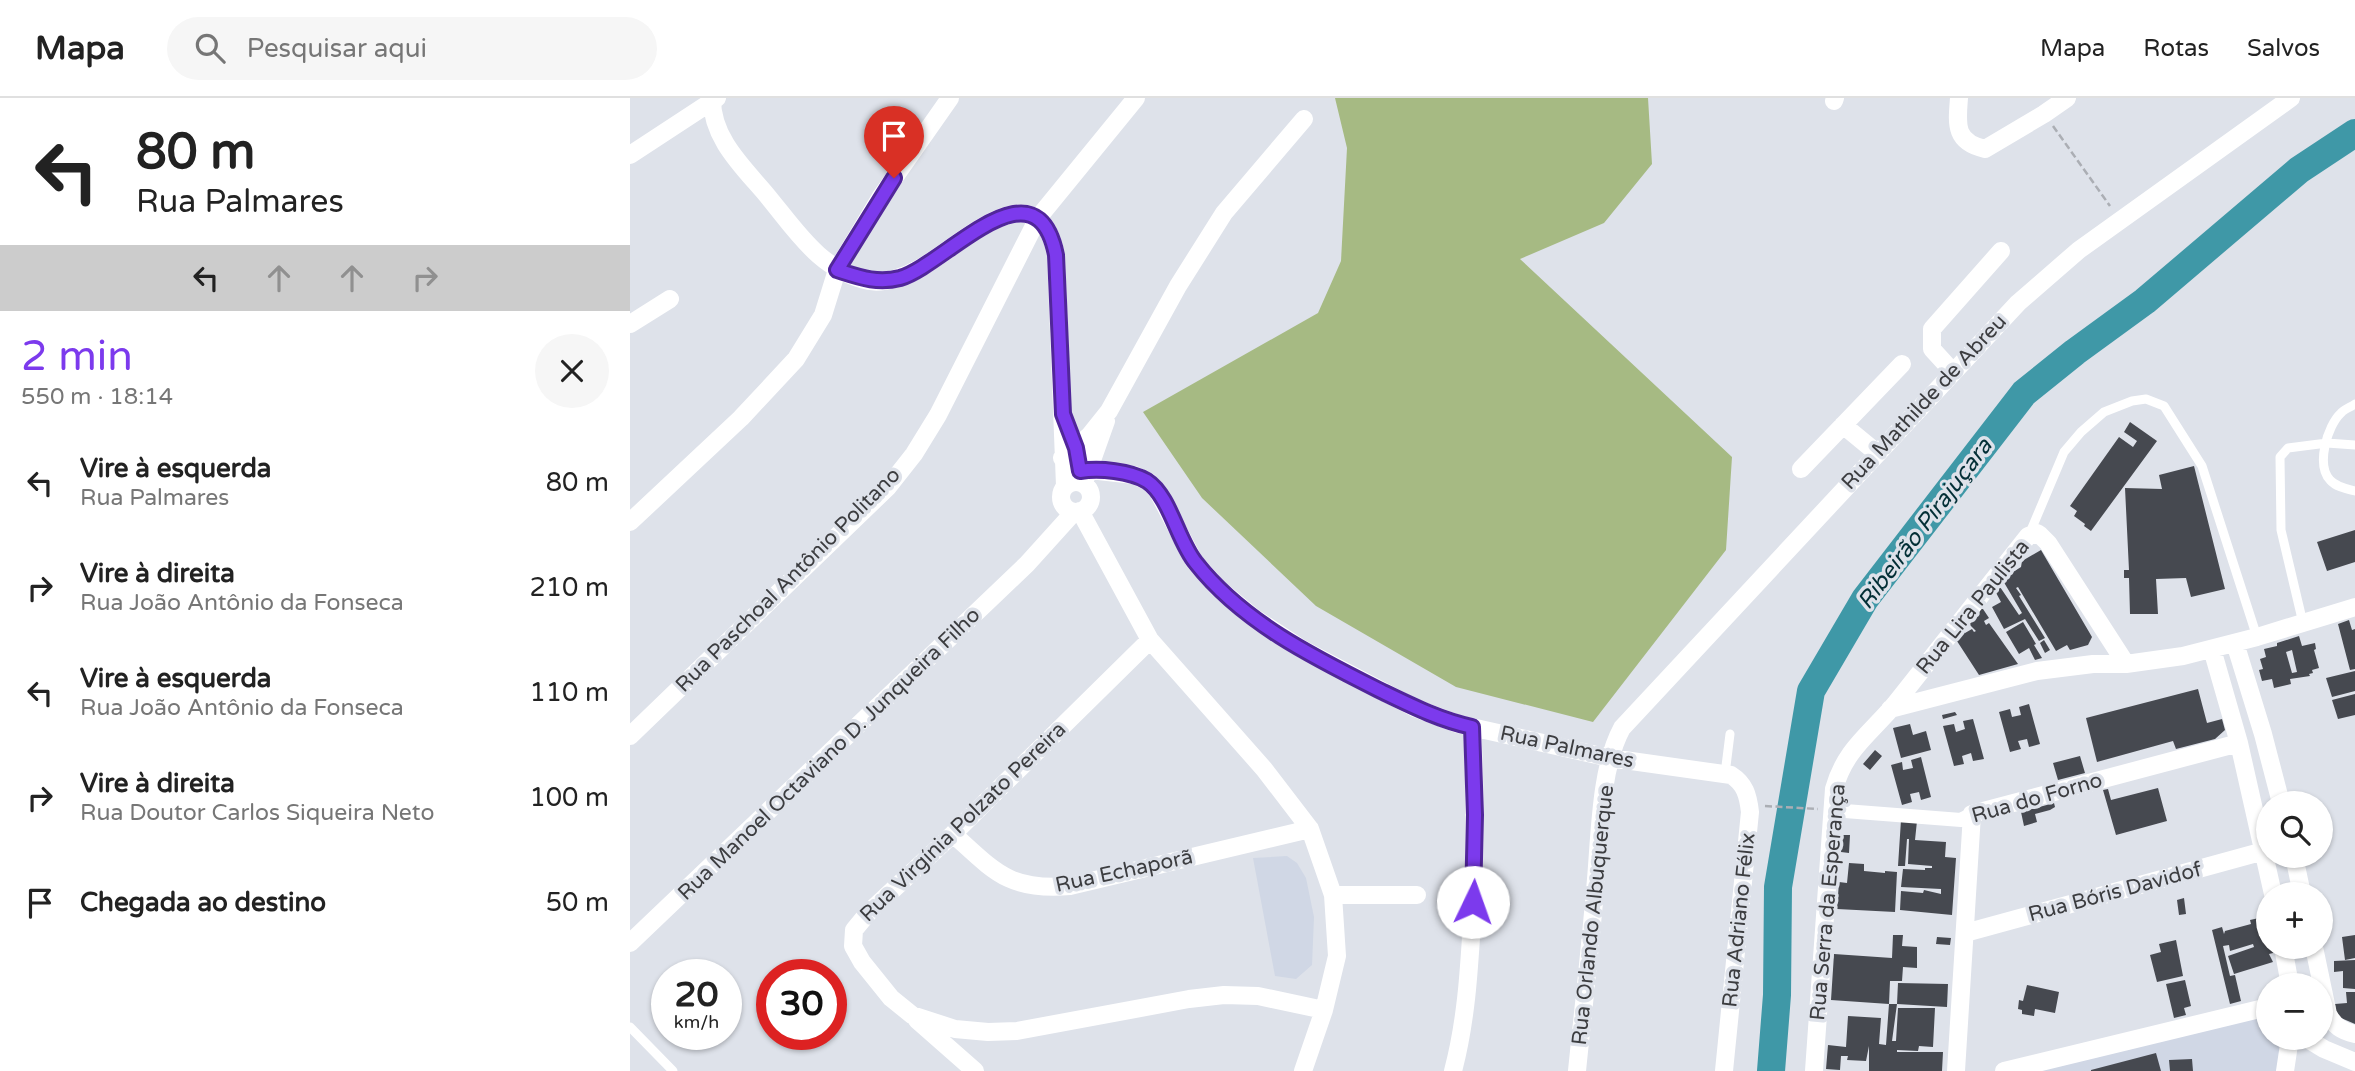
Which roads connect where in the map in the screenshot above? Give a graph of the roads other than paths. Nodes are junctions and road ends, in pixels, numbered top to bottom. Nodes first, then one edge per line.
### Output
1 (950, 98) edge
2 (1136, 98) edge
3 (1959, 98) edge
4 (2067, 98) edge
5 (2291, 98) edge
6 (714, 99) edge
7 (1304, 119) dead end
8 (630, 155) edge
9 (1038, 218) junction
10 (2001, 251) dead end
11 (837, 270) junction
12 (670, 299) dead end
13 (630, 324) edge
14 (1902, 364) dead end
15 (1953, 372) junction
16 (2355, 404) edge
17 (1109, 411) junction
18 (1843, 425) junction
19 (2327, 443) junction
20 (2355, 445) edge
21 (1069, 453) junction
22 (1877, 453) junction
23 (1801, 469) dead end
24 (1078, 491) junction
25 (2355, 491) edge
26 (630, 522) edge
27 (2028, 536) junction
28 (2355, 607) edge
29 (2304, 623) junction
30 (2257, 637) junction
31 (1150, 640) junction
32 (2235, 643) junction
33 (2212, 649) junction
34 (2126, 664) junction
35 (1890, 709) junction
36 (1472, 727) junction
37 (1730, 734) dead end
38 (630, 736) edge
39 (2239, 743) junction
40 (1610, 758) junction
41 (1728, 775) junction
42 (2278, 791) edge
43 (1824, 810) junction
44 (1972, 814) junction
45 (2256, 816) edge
46 (1310, 829) junction
47 (953, 834) junction
48 (2256, 853) edge
49 (1333, 895) junction
50 (1417, 895) dead end
51 (1965, 933) junction
52 (630, 943) edge
53 (1324, 1010) junction
54 (2256, 1010) edge
55 (912, 1015) junction
56 (2333, 1024) edge
57 (630, 1027) edge
58 (2355, 1034) edge
59 (2288, 1050) edge
60 (2326, 1050) edge
61 (2355, 1062) edge
62 (673, 1071) edge
63 (975, 1071) edge
64 (1303, 1071) edge
65 (1453, 1071) edge
66 (1577, 1071) edge
67 (1724, 1071) edge
68 (1814, 1071) edge
69 (1956, 1071) edge
70 (2004, 1071) edge
71 (2285, 1071) edge

1 - 11 street
2 - 9 street, Rua Paschoal Antônio Politano
3 - 4 street
5 - 15 street, Rua Mathilde de Abreu
6 - 8 street
6 - 11 street
7 - 17 street, Rua Manoel Octaviano D. Junqueira Filho
9 - 11 street
9 - 21 street
9 - 38 street, Rua Paschoal Antônio Politano
10 - 15 street
11 - 26 street
12 - 13 street
14 - 18 street
15 - 22 street, Rua Mathilde de Abreu
16 - 19 lane
17 - 21 street, Rua Manoel Octaviano D. Junqueira Filho
17 - 24 street, Rua Manoel Octaviano D. Junqueira Filho
18 - 22 street
18 - 23 street
19 - 20 lane
19 - 25 lane
19 - 29 lane
21 - 24 street
22 - 40 street, Rua Mathilde de Abreu
24 - 31 street
24 - 36 street, Rua Palmares
24 - 52 street, Rua Manoel Octaviano D. Junqueira Filho
27 - 30 lane
27 - 34 street, Rua Lira Paulista
27 - 35 street, Rua Lira Paulista
28 - 29 street
29 - 30 street
30 - 32 street
31 - 46 street
31 - 47 street, Rua Virgínia Polzato Pereira
32 - 33 street
32 - 42 street
33 - 34 street
33 - 39 street
34 - 35 street
35 - 43 street, Rua Serra da Esperança
36 - 40 street, Rua Palmares
36 - 65 street
37 - 41 lane
39 - 44 street, Rua do Forno
39 - 45 street
40 - 41 street, Rua Palmares
40 - 66 street, Rua Orlando Albuquerque
41 - 67 street, Rua Adriano Félix
43 - 44 street, Rua do Forno
43 - 68 street, Rua Serra da Esperança
44 - 51 street
46 - 47 street, Rua Echaporã
46 - 49 street
47 - 55 street, Rua Virgínia Polzato Pereira
48 - 51 street, Rua Bóris Davidof
49 - 50 street
49 - 53 street
51 - 69 street
53 - 55 street, Rua Virgínia Polzato Pereira
53 - 64 street
54 - 70 street
55 - 63 street
56 - 58 street
57 - 62 lane
59 - 71 street
60 - 61 street

